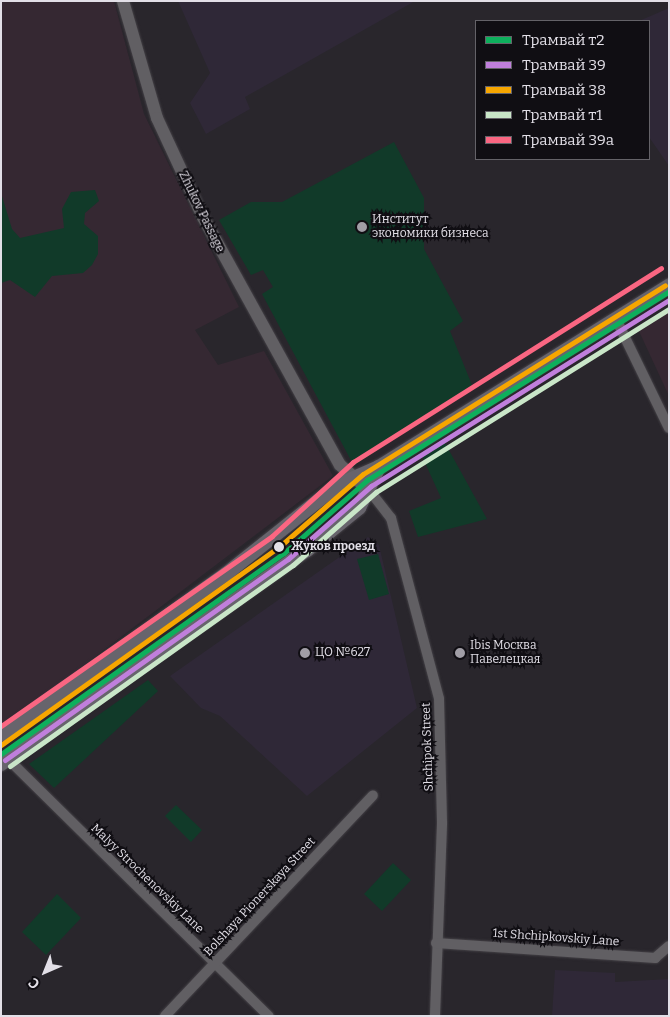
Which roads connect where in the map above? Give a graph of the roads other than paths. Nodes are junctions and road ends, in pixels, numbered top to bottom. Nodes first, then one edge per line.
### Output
1 (123, 1) edge
2 (669, 286) edge
3 (616, 319) junction
4 (669, 428) edge
5 (379, 468) junction
6 (348, 474) junction
7 (369, 490) junction
8 (1, 735) edge
9 (5, 761) edge
10 (373, 795) dead end
11 (436, 942) junction
12 (667, 953) edge
13 (215, 964) junction
14 (165, 1016) edge
15 (269, 1016) edge
16 (435, 1016) edge

1 - 6 street
2 - 3 main road
3 - 4 street
3 - 5 main road
5 - 6 main road
5 - 7 main road
6 - 7 street
6 - 8 main road
7 - 9 main road
7 - 11 street, Shchipok Street
9 - 13 street, Malyy Strochenovskiy Lane
10 - 13 street, Bolshaya Pionerskaya Street
11 - 12 street, 1st Shchipkovskiy Lane
11 - 16 street, Shchipok Street
13 - 14 street, Bolshaya Pionerskaya Street
13 - 15 street, Malyy Strochenovskiy Lane

